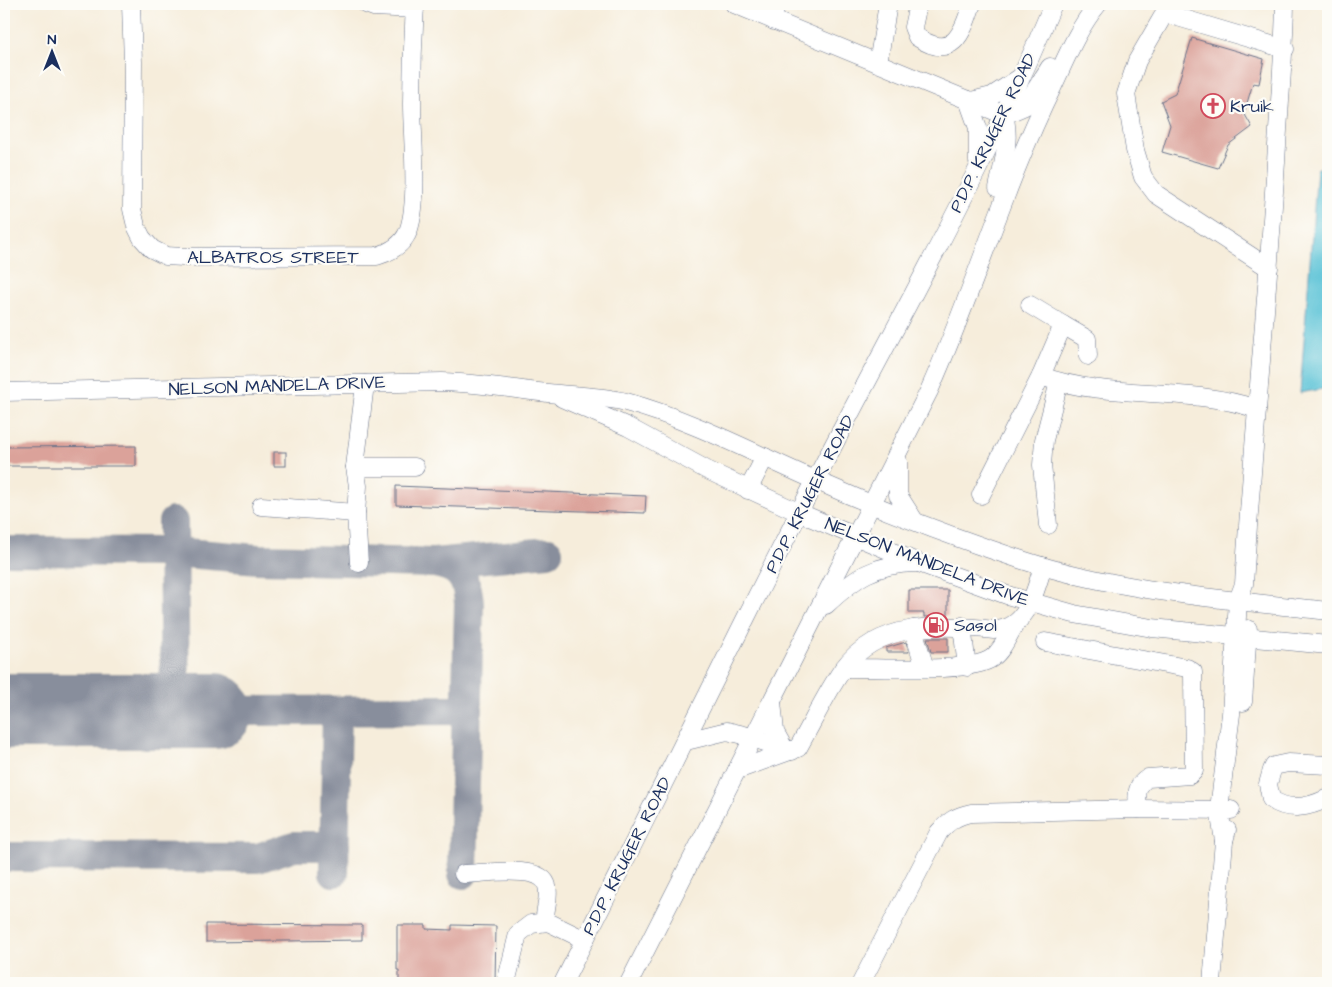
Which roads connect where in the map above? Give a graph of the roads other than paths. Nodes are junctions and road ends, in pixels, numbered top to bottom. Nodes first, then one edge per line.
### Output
1 (131, 4) edge
2 (366, 4) edge
3 (734, 4) edge
4 (775, 4) edge
5 (888, 4) edge
6 (918, 4) edge
7 (972, 4) edge
8 (1053, 4) edge
9 (1098, 4) edge
10 (1285, 4) edge
11 (415, 6) edge
12 (1167, 9) edge
13 (774, 22) junction
14 (1081, 28) junction
15 (1284, 49) junction
16 (878, 62) junction
17 (1021, 77) junction
18 (969, 101) junction
19 (1004, 115) junction
20 (977, 170) junction
21 (998, 218) junction
22 (1270, 268) junction
23 (1030, 305) dead end
24 (1063, 325) junction
25 (1088, 356) dead end
26 (1040, 376) junction
27 (1059, 382) junction
28 (365, 384) junction
29 (4, 392) edge
30 (550, 393) junction
31 (1257, 408) junction
32 (898, 453) junction
33 (765, 457) junction
34 (355, 467) junction
35 (416, 467) dead end
36 (815, 480) junction
37 (748, 490) junction
38 (980, 495) dead end
39 (776, 503) junction
40 (872, 504) junction
41 (261, 506) dead end
42 (356, 512) junction
43 (800, 514) junction
44 (915, 521) junction
45 (1048, 525) dead end
46 (855, 534) junction
47 (781, 551) junction
48 (359, 563) dead end
49 (920, 563) junction
50 (1043, 566) junction
51 (1244, 596) junction
52 (1032, 602) junction
53 (1328, 611) edge
54 (818, 613) junction
55 (962, 626) junction
56 (1014, 626) junction
57 (913, 629) junction
58 (1242, 638) junction
59 (1045, 642) dead end
60 (1328, 645) edge
61 (966, 667) junction
62 (844, 668) junction
63 (925, 668) junction
64 (772, 701) junction
65 (753, 739) junction
66 (686, 741) junction
67 (788, 751) junction
68 (1328, 765) edge
69 (737, 770) junction
70 (1328, 798) edge
71 (1138, 809) junction
72 (1225, 809) junction
73 (463, 874) dead end
74 (548, 922) junction
75 (585, 940) junction
76 (506, 983) edge
77 (563, 983) edge
78 (629, 983) edge
79 (861, 983) edge
80 (1212, 983) edge

1 - 11 street, ALBATROS STREET
2 - 11 street
3 - 13 street
4 - 13 street
5 - 16 street
6 - 7 street
8 - 17 street, P.D.P. KRUGER ROAD
9 - 14 street, P.D.P. KRUGER ROAD
10 - 15 street
12 - 15 street
12 - 22 street
13 - 16 street
14 - 19 street
14 - 21 street, P.D.P. KRUGER ROAD
15 - 22 street
16 - 18 street
17 - 18 street
17 - 19 street, P.D.P. KRUGER ROAD
18 - 19 street
18 - 20 street
19 - 20 street, P.D.P. KRUGER ROAD
19 - 21 street
20 - 36 street, P.D.P. KRUGER ROAD
21 - 32 street, P.D.P. KRUGER ROAD
22 - 31 street
23 - 24 street
24 - 25 street
24 - 26 street
26 - 27 street
26 - 38 street
27 - 31 street
27 - 45 street
28 - 29 street, NELSON MANDELA DRIVE
28 - 30 street, NELSON MANDELA DRIVE
28 - 34 street
30 - 33 street, NELSON MANDELA DRIVE
30 - 37 street, NELSON MANDELA DRIVE
31 - 51 street
32 - 40 street, P.D.P. KRUGER ROAD
32 - 44 street
33 - 36 street, NELSON MANDELA DRIVE
33 - 37 street
34 - 35 street
34 - 42 street
36 - 40 street, NELSON MANDELA DRIVE
36 - 43 street, P.D.P. KRUGER ROAD
37 - 39 street, NELSON MANDELA DRIVE
39 - 43 street, NELSON MANDELA DRIVE
39 - 47 street
40 - 44 street, NELSON MANDELA DRIVE
40 - 46 street, P.D.P. KRUGER ROAD
41 - 42 street
42 - 48 street
43 - 46 street, NELSON MANDELA DRIVE
43 - 47 street, P.D.P. KRUGER ROAD
44 - 50 street, NELSON MANDELA DRIVE
46 - 49 street, NELSON MANDELA DRIVE
46 - 54 street, P.D.P. KRUGER ROAD
47 - 66 street, P.D.P. KRUGER ROAD
49 - 52 street, NELSON MANDELA DRIVE
49 - 54 street
50 - 51 street, NELSON MANDELA DRIVE
50 - 52 street
51 - 53 street, NELSON MANDELA DRIVE
51 - 58 street
52 - 56 street
52 - 58 street, NELSON MANDELA DRIVE
54 - 64 street, P.D.P. KRUGER ROAD
55 - 56 street
55 - 57 street
55 - 61 street
56 - 61 street
57 - 62 street
57 - 63 street
58 - 60 street, NELSON MANDELA DRIVE
58 - 72 street
59 - 71 street
61 - 63 street
62 - 63 street
62 - 67 street
64 - 65 street, P.D.P. KRUGER ROAD
64 - 67 street
65 - 66 street
65 - 67 street
65 - 69 street, P.D.P. KRUGER ROAD
66 - 75 street, P.D.P. KRUGER ROAD
67 - 69 street
68 - 70 street
69 - 78 street, P.D.P. KRUGER ROAD
71 - 72 street
71 - 79 street
72 - 80 street
73 - 74 street
74 - 75 street
74 - 76 street
75 - 77 street, P.D.P. KRUGER ROAD

